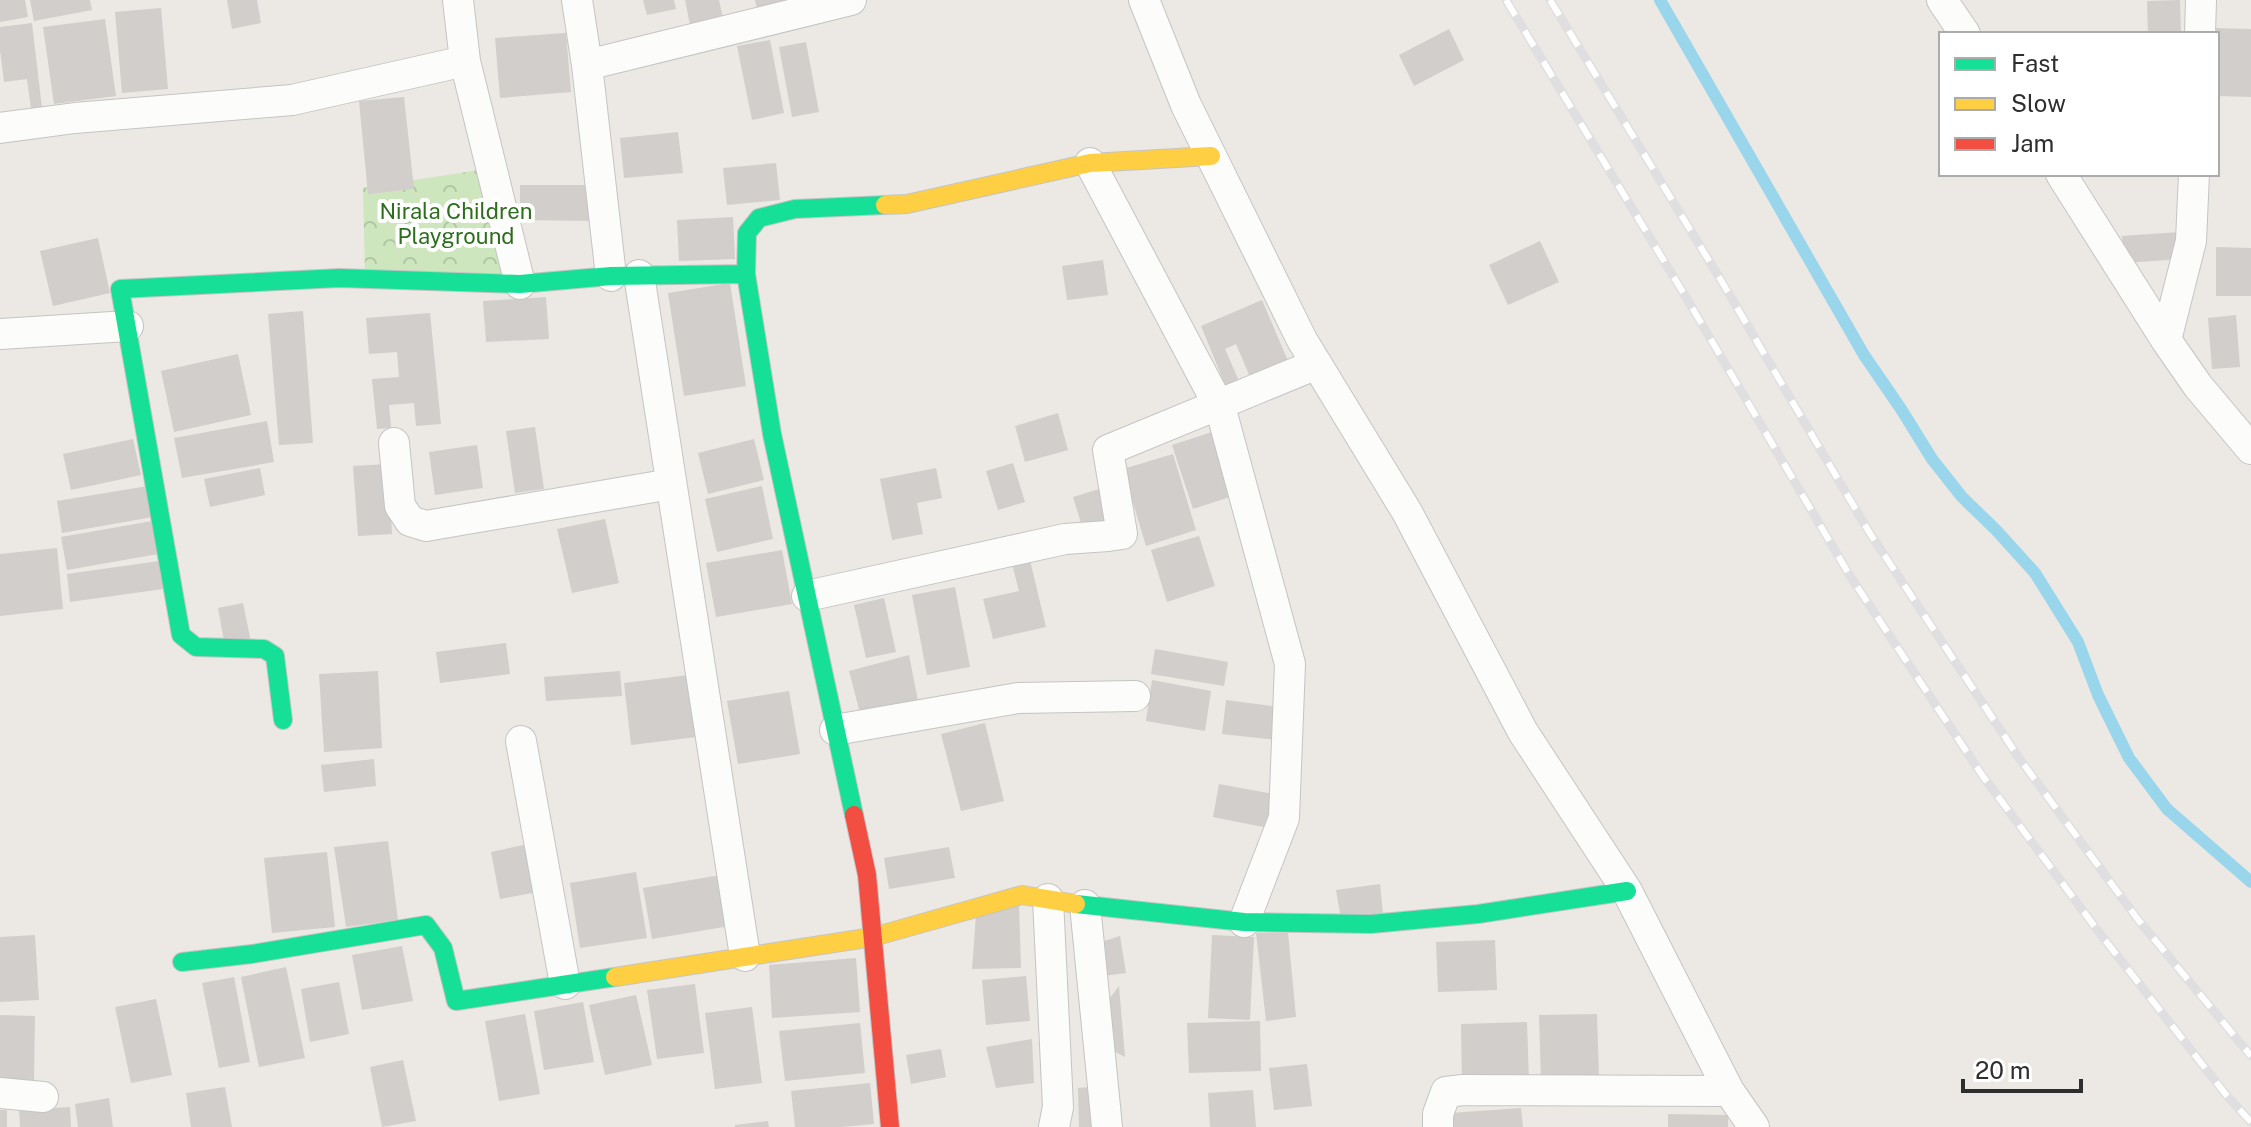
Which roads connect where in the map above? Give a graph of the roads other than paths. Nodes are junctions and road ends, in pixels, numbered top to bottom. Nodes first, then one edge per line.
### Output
1 (458, 0) edge
2 (577, 0) edge
3 (851, 0) edge
4 (1144, 0) edge
5 (1942, 0) edge
6 (2201, 0) edge
7 (1964, 32) edge
8 (2200, 32) edge
9 (465, 61) junction
10 (587, 65) junction
11 (0, 128) edge
12 (1211, 156) junction
13 (1090, 163) junction
14 (2062, 176) edge
15 (2194, 176) edge
16 (746, 274) junction
17 (625, 276) junction
18 (520, 284) junction
19 (128, 326) junction
20 (0, 334) edge
21 (2166, 340) junction
22 (1317, 364) junction
23 (1218, 405) junction
24 (394, 443) dead end
25 (2251, 449) edge
26 (671, 484) junction
27 (807, 596) junction
28 (1135, 696) dead end
29 (283, 720) dead end
30 (835, 730) junction
31 (521, 741) dead end
32 (1627, 891) junction
33 (1048, 899) junction
34 (1085, 905) junction
35 (1244, 922) junction
36 (873, 937) junction
37 (745, 956) junction
38 (182, 962) dead end
39 (565, 984) junction
40 (1729, 1091) junction
41 (0, 1093) edge
42 (43, 1097) dead end
43 (890, 1127) edge
44 (1054, 1127) edge
45 (1107, 1127) edge
46 (1438, 1127) edge
47 (1754, 1127) edge

1 - 9 street
2 - 10 street
3 - 10 street
4 - 12 street
5 - 7 street
6 - 8 street
9 - 11 street
9 - 18 street
10 - 17 street
12 - 13 street
12 - 22 street
13 - 16 street
13 - 23 street
14 - 21 street
15 - 21 street
16 - 17 street
16 - 27 street
17 - 18 street
17 - 26 street
18 - 19 street
19 - 20 street
19 - 29 street
21 - 25 street
22 - 23 street
22 - 32 street
23 - 27 street
23 - 35 street
24 - 26 street
26 - 37 street
27 - 30 street
28 - 30 street
30 - 36 street
31 - 39 street
32 - 35 street
32 - 40 street
33 - 34 street
33 - 36 street
33 - 44 street
34 - 35 street
34 - 45 street
36 - 37 street
36 - 43 street
37 - 39 street
38 - 39 street
40 - 46 street
40 - 47 street
41 - 42 street

